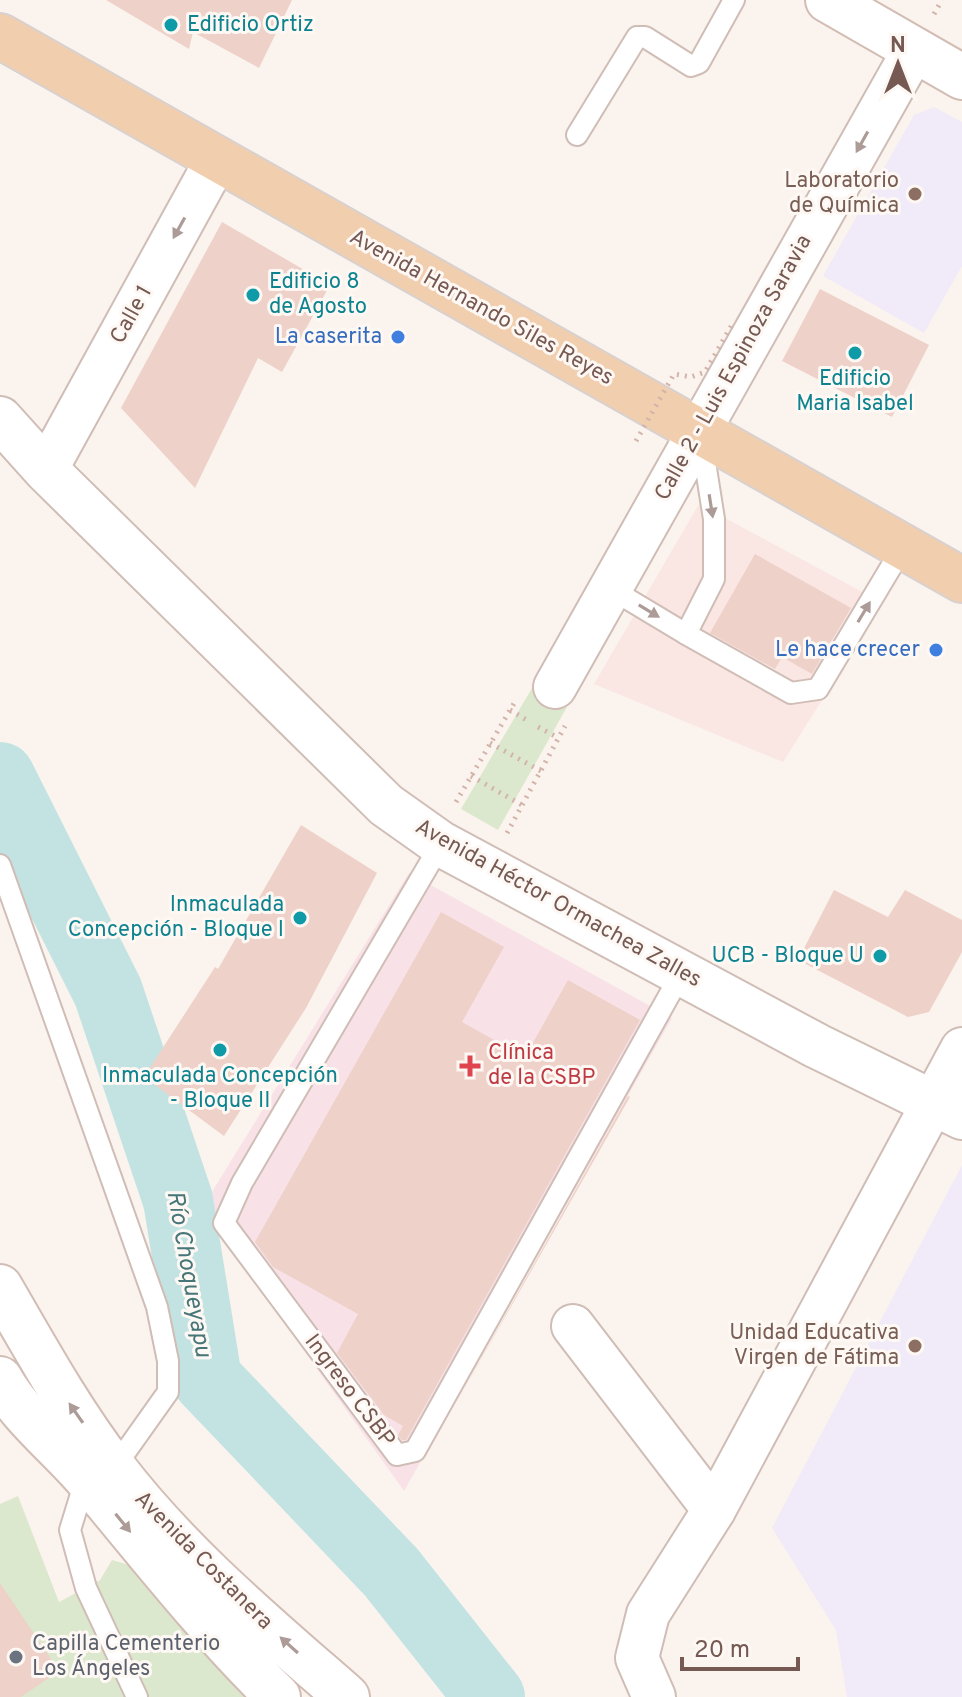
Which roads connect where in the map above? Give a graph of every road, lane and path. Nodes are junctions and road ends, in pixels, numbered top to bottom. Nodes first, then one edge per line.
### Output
1 (734, 0) edge
2 (828, 0) edge
3 (0, 36) edge
4 (914, 50) junction
5 (962, 77) edge
6 (577, 135) dead end
7 (217, 159) junction
8 (733, 323) dead end
9 (0, 419) edge
10 (699, 429) junction
11 (636, 441) dead end
12 (46, 470) junction
13 (903, 547) junction
14 (962, 580) edge
15 (611, 589) junction
16 (686, 634) junction
17 (555, 687) dead end
18 (513, 705) dead end
19 (562, 731) dead end
20 (490, 743) junction
21 (541, 771) junction
22 (471, 776) junction
23 (456, 802) dead end
24 (522, 805) junction
25 (506, 834) dead end
26 (441, 844) junction
27 (0, 865) edge
28 (681, 974) junction
29 (962, 1049) edge
30 (947, 1110) edge
31 (0, 1287) edge
32 (573, 1326) dead end
33 (0, 1379) edge
34 (100, 1473) junction
35 (714, 1510) junction
36 (137, 1697) edge
37 (278, 1697) edge
38 (347, 1697) edge
39 (654, 1697) edge

1 - 6 lane
2 - 4 street
3 - 7 main road, Avenida Hernando Siles Reyes
4 - 5 street
4 -> 10 street, Calle 2 - Luis Espinoza Saravia
7 - 10 main road, Avenida Hernando Siles Reyes
7 -> 12 street, Calle 1
8 - 11 path, bridge
9 - 12 street, Avenida Héctor Ormachea Zalles
10 - 13 main road, Avenida Hernando Siles Reyes
10 - 15 street, Calle 2 - Luis Espinoza Saravia
10 -> 16 lane
12 - 26 street, Avenida Héctor Ormachea Zalles
13 - 14 main road, Avenida Hernando Siles Reyes
16 -> 13 lane
15 -> 16 lane
15 - 17 street, Calle 2 - Luis Espinoza Saravia
18 - 20 path
19 - 21 path
20 - 21 path
20 - 22 path
21 - 24 path
22 - 23 path
22 - 24 path
24 - 25 path
26 - 28 street, Avenida Héctor Ormachea Zalles
26 - 28 lane, Ingreso CSBP
27 - 34 lane
28 - 30 street, Avenida Héctor Ormachea Zalles
29 - 30 street
30 - 35 street
34 -> 31 street, Avenida Costanera
32 - 35 street
33 - 34 street, Avenida Costanera
34 - 36 lane
34 -> 37 street, Avenida Costanera
38 -> 34 street, Avenida Costanera
35 - 39 street

